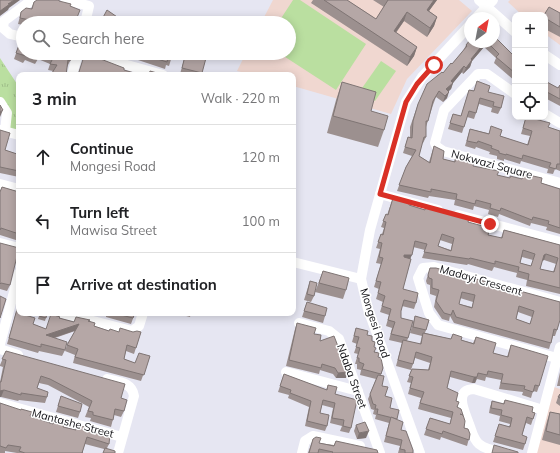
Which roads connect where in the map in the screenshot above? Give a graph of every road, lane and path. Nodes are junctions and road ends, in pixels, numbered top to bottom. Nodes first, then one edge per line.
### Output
1 (32, 0) edge
2 (66, 0) edge
3 (486, 2) edge
4 (480, 12) edge
5 (87, 16) edge
6 (512, 29) edge
7 (464, 32) edge
8 (16, 35) edge
9 (548, 57) edge
10 (76, 60) edge
11 (109, 60) edge
12 (560, 65) edge
13 (73, 72) edge
14 (152, 72) edge
15 (512, 92) edge
16 (0, 102) edge
17 (548, 116) edge
18 (560, 123) edge
19 (3, 131) edge
20 (16, 134) edge
21 (560, 183) edge
22 (0, 184) edge
23 (16, 188) edge
24 (380, 194) junction
25 (560, 242) edge
26 (0, 243) edge
27 (16, 247) edge
28 (296, 263) edge
29 (361, 279) junction
30 (0, 297) edge
31 (15, 301) edge
32 (560, 302) edge
33 (74, 316) edge
34 (142, 316) edge
35 (299, 324) edge
36 (0, 344) edge
37 (560, 347) edge
38 (0, 350) edge
39 (30, 358) edge
40 (558, 359) edge
41 (286, 372) dead end
42 (98, 376) edge
43 (358, 391) junction
44 (0, 403) edge
45 (543, 410) junction
46 (122, 437) junction
47 (380, 452) edge
48 (118, 453) edge
49 (302, 453) edge
50 (420, 453) edge
51 (506, 453) edge
52 (532, 453) edge

1 - 8 street
2 - 5 street
3 - 4 street
3 - 6 street
7 - 24 street, Mongesi Road
9 - 12 street
10 - 13 street
11 - 14 street
15 - 21 street, Nokwazi Square
16 - 19 street
17 - 18 street
19 - 20 street
22 - 23 street
24 - 25 street
24 - 29 street, Mongesi Road
26 - 27 street
28 - 29 street
29 - 50 street, Mongesi Road
30 - 31 street
31 - 36 street
32 - 40 street, Madayi Crescent
33 - 34 street
35 - 43 street, Ndaba Street
37 - 40 street
38 - 39 street
40 - 45 street
41 - 43 street
42 - 46 street
43 - 47 street, Ndaba Street
44 - 46 street, Mantashe Street
45 - 51 street
45 - 52 street
46 - 48 street
47 - 49 street

